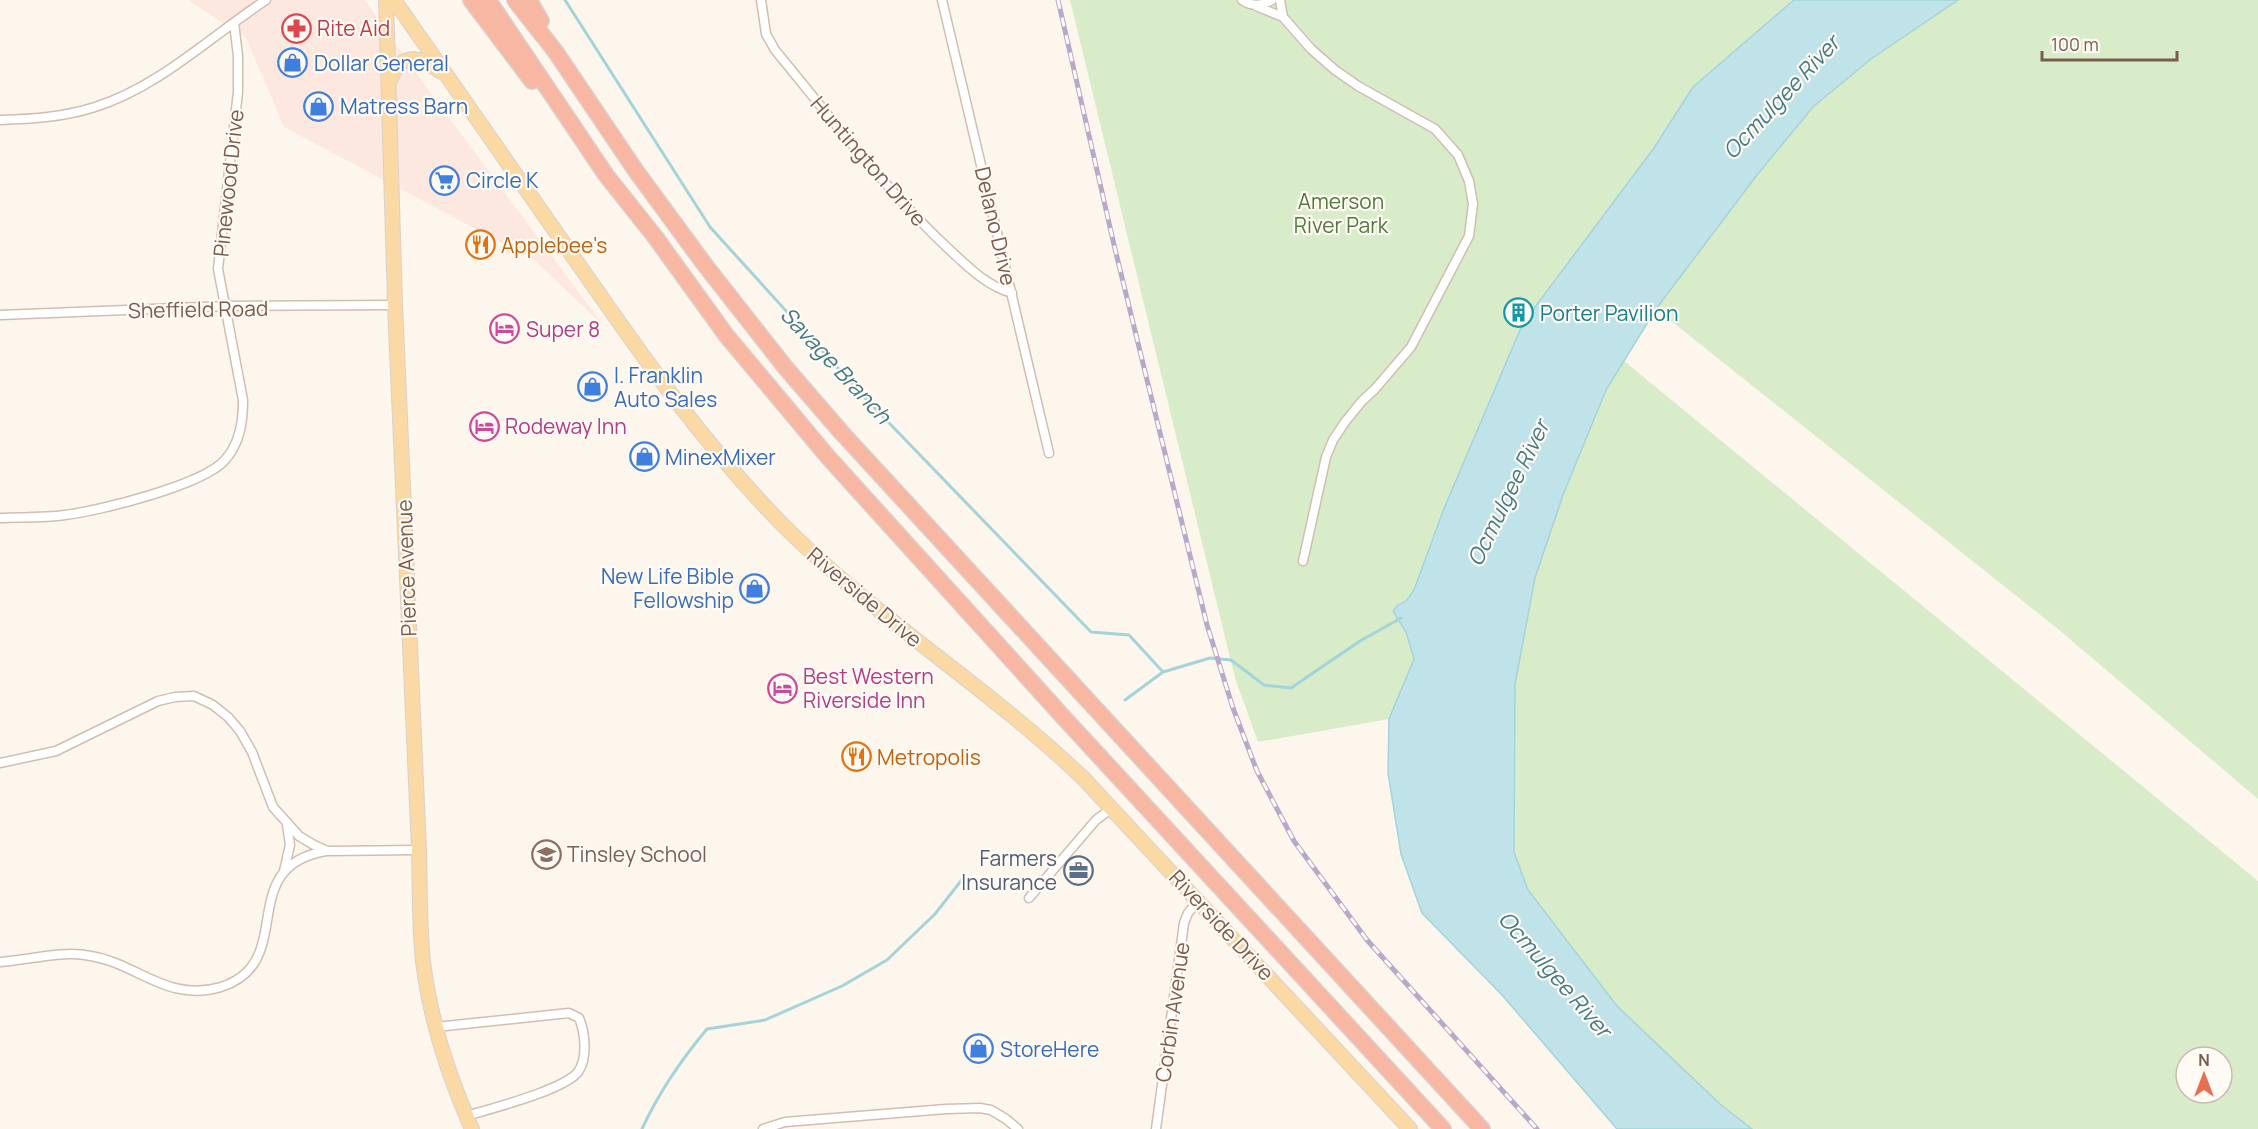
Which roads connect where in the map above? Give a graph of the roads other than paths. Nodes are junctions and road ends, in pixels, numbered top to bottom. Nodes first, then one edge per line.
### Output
1 (267, 0) edge
2 (386, 0) edge
3 (394, 0) edge
4 (471, 0) edge
5 (488, 0) edge
6 (515, 0) edge
7 (529, 0) edge
8 (761, 0) edge
9 (942, 0) edge
10 (1242, 0) edge
11 (1272, 0) edge
12 (1280, 0) edge
13 (1256, 6) junction
14 (1283, 17) junction
15 (234, 23) junction
16 (555, 51) junction
17 (446, 74) junction
18 (390, 82) junction
19 (0, 120) edge
20 (579, 137) junction
21 (1012, 293) junction
22 (395, 305) junction
23 (226, 306) junction
24 (0, 315) edge
25 (1049, 453) dead end
26 (0, 518) edge
27 (1303, 561) dead end
28 (0, 763) edge
29 (1112, 808) junction
30 (287, 825) junction
31 (419, 850) junction
32 (327, 851) junction
33 (284, 871) junction
34 (1029, 897) dead end
35 (1199, 900) junction
36 (0, 962) edge
37 (436, 1026) junction
38 (469, 1123) edge
39 (763, 1129) edge
40 (1018, 1129) edge
41 (1156, 1129) edge
42 (1410, 1129) edge
43 (1443, 1129) edge
44 (1482, 1129) edge

1 - 15 street
2 - 18 main road, Pierce Avenue
3 - 17 main road, Riverside Drive
4 - 20 highway
5 - 20 highway
6 - 16 highway
7 - 16 highway
8 - 21 street, Huntington Drive
9 - 21 street, Delano Drive
10 - 13 street
11 - 13 street
12 - 14 street
13 - 14 street
14 - 27 street
15 - 19 street
15 - 23 street, Pinewood Drive
16 - 44 highway
17 - 18 main road
17 - 29 main road, Riverside Drive
18 - 22 main road, Pierce Avenue
20 - 43 highway
21 - 25 street, Delano Drive
22 - 23 street, Sheffield Road
22 - 31 main road, Pierce Avenue
23 - 24 street, Sheffield Road
23 - 26 street, Pinewood Drive
28 - 30 street
29 - 34 street
29 - 35 main road, Riverside Drive
30 - 32 street
30 - 33 street
31 - 32 street
31 - 37 main road, Pierce Avenue
32 - 33 street
33 - 36 street
35 - 41 street, Corbin Avenue
35 - 42 main road, Riverside Drive
37 - 38 main road, Pierce Avenue
37 - 38 street
39 - 40 street

